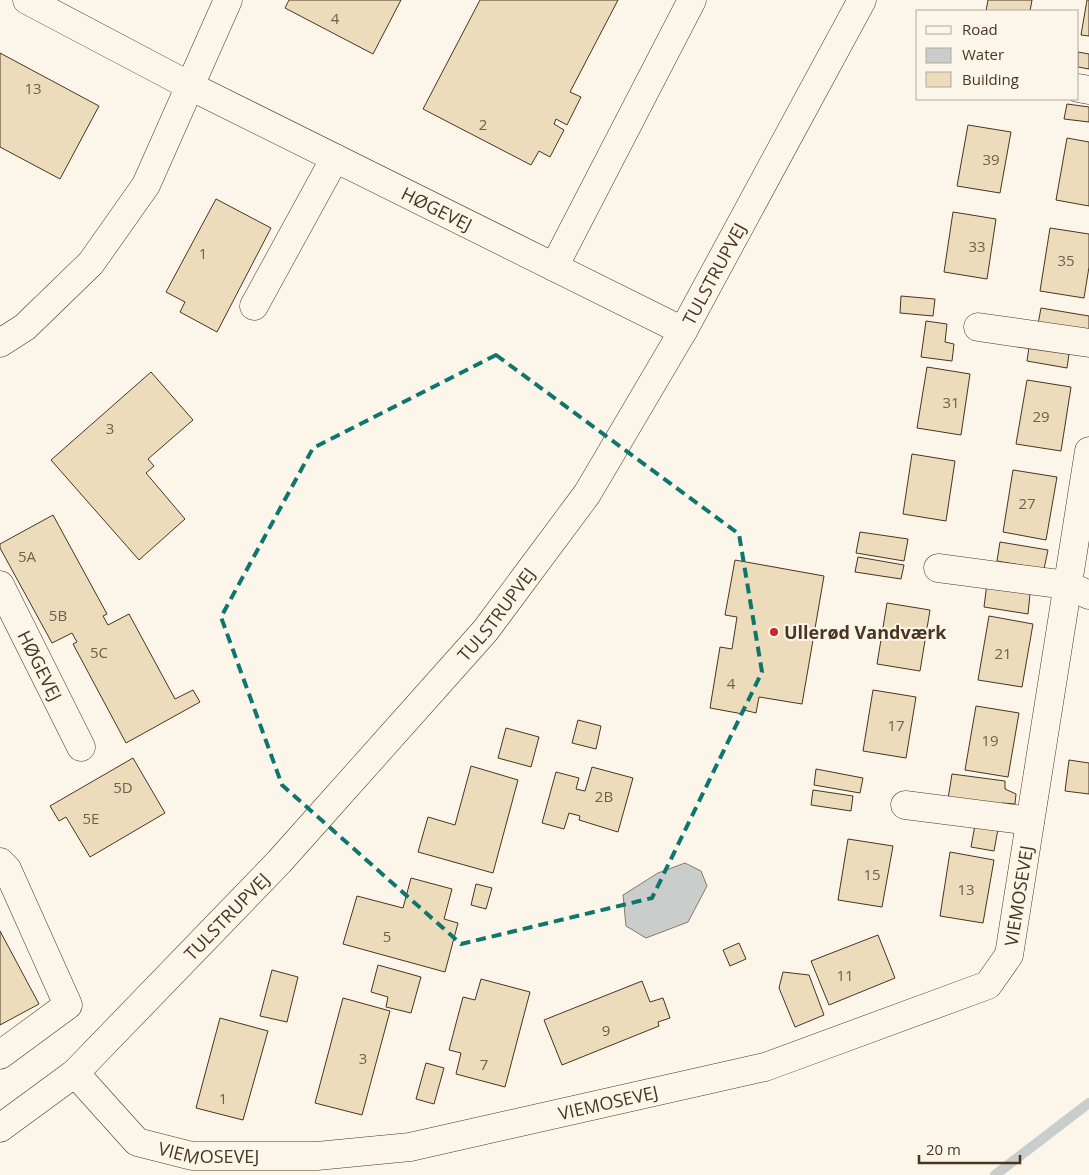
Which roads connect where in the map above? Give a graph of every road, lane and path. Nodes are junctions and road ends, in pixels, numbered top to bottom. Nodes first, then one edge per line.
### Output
1 (27, 0) edge
2 (228, 0) edge
3 (692, 0) edge
4 (862, 0) edge
5 (190, 86) junction
6 (335, 158) junction
7 (554, 267) junction
8 (254, 306) dead end
9 (978, 327) dead end
10 (683, 331) junction
11 (0, 343) edge
12 (1089, 343) edge
13 (1089, 451) edge
14 (938, 568) dead end
15 (0, 585) edge
16 (1078, 590) edge
17 (81, 747) dead end
18 (905, 805) dead end
19 (1030, 821) junction
20 (0, 862) edge
21 (0, 1055) edge
22 (75, 1073) junction
23 (0, 1128) edge

1 - 5 street, HØGEVEJ
2 - 5 street
3 - 7 street
4 - 10 street, TULSTRUPVEJ
5 - 6 street, HØGEVEJ
5 - 11 street
6 - 7 street, HØGEVEJ
6 - 8 street
7 - 10 street, HØGEVEJ
9 - 12 street
10 - 22 street, TULSTRUPVEJ
13 - 16 street, VIEMOSEVEJ
14 - 16 street
15 - 17 street, HØGEVEJ
16 - 19 street, VIEMOSEVEJ
18 - 19 street, VIEMOSEVEJ
19 - 22 street, VIEMOSEVEJ
20 - 21 street
22 - 23 street, TULSTRUPVEJ

